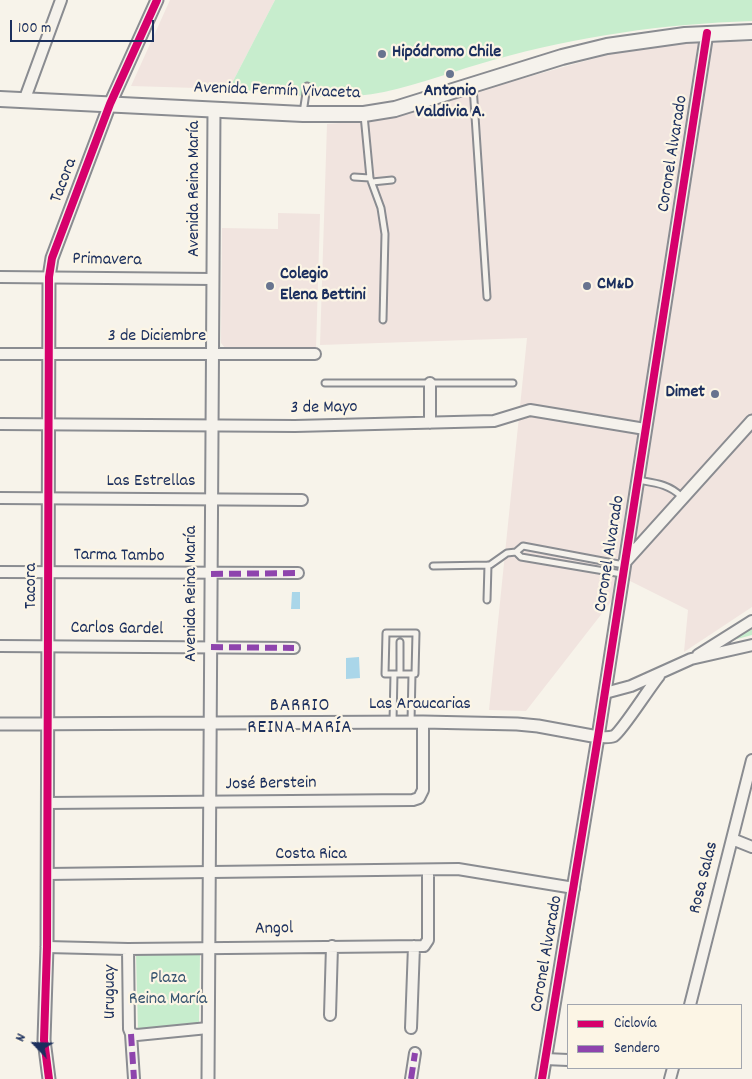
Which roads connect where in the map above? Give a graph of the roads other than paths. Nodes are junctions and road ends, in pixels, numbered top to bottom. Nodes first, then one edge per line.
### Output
1 (60, 0) edge
2 (157, 0) edge
3 (752, 32) edge
4 (706, 33) junction
5 (473, 84) junction
6 (307, 86) dead end
7 (0, 99) edge
8 (24, 101) junction
9 (110, 104) junction
10 (214, 109) junction
11 (303, 114) junction
12 (364, 114) junction
13 (354, 178) dead end
14 (371, 180) junction
15 (392, 180) dead end
16 (0, 277) edge
17 (49, 277) junction
18 (213, 279) junction
19 (487, 297) dead end
20 (383, 320) dead end
21 (0, 354) edge
22 (48, 354) junction
23 (212, 354) junction
24 (315, 354) dead end
25 (325, 383) dead end
26 (430, 383) junction
27 (513, 383) dead end
28 (752, 421) edge
29 (430, 423) junction
30 (0, 424) edge
31 (48, 424) junction
32 (212, 425) junction
33 (645, 429) junction
34 (637, 480) junction
35 (683, 497) junction
36 (0, 498) edge
37 (48, 499) junction
38 (211, 500) junction
39 (302, 500) dead end
40 (630, 526) junction
41 (651, 532) junction
42 (516, 552) junction
43 (488, 565) junction
44 (433, 566) dead end
45 (623, 567) junction
46 (0, 572) edge
47 (48, 572) junction
48 (298, 573) dead end
49 (211, 574) junction
50 (487, 600) dead end
51 (752, 621) edge
52 (400, 642) dead end
53 (752, 645) edge
54 (0, 646) edge
55 (48, 646) junction
56 (210, 648) junction
57 (294, 648) dead end
58 (691, 659) junction
59 (397, 674) junction
60 (412, 674) junction
61 (662, 674) junction
62 (605, 692) junction
63 (393, 722) junction
64 (417, 722) junction
65 (0, 724) edge
66 (47, 724) junction
67 (210, 724) junction
68 (598, 737) junction
69 (752, 760) edge
70 (210, 802) junction
71 (47, 803) junction
72 (732, 839) junction
73 (752, 847) edge
74 (428, 870) junction
75 (209, 872) junction
76 (47, 874) junction
77 (574, 888) junction
78 (332, 946) junction
79 (414, 946) junction
80 (47, 947) junction
81 (209, 947) junction
82 (128, 949) junction
83 (690, 1004) edge
84 (330, 1015) dead end
85 (208, 1028) junction
86 (411, 1028) dead end
87 (131, 1034) junction
88 (415, 1053) dead end
89 (545, 1059) junction
90 (567, 1060) edge
91 (49, 1079) edge
92 (134, 1079) edge
93 (208, 1079) edge
94 (412, 1079) edge
95 (542, 1079) edge

1 - 8 street
2 - 9 street, Tacora
3 - 4 main road, Avenida Fermín Vivaceta
4 - 5 main road, Avenida Fermín Vivaceta
4 - 33 street, Coronel Alvarado
5 - 12 main road, Avenida Fermín Vivaceta
5 - 19 lane
6 - 11 lane
7 - 8 main road, Avenida Fermín Vivaceta
8 - 9 main road, Avenida Fermín Vivaceta
9 - 10 main road, Avenida Fermín Vivaceta
9 - 17 street, Tacora
10 - 11 main road, Avenida Fermín Vivaceta
10 - 18 street, Avenida Reina María
11 - 12 main road, Avenida Fermín Vivaceta
12 - 14 lane
13 - 14 lane
14 - 15 lane
14 - 20 lane
16 - 17 street, Primavera
17 - 18 street, Primavera
17 - 22 street, Tacora
18 - 23 street, Avenida Reina María
21 - 22 street, 3 de Diciembre
22 - 23 street, 3 de Diciembre
22 - 31 street, Tacora
23 - 24 street, 3 de Diciembre
23 - 32 street, Avenida Reina María
25 - 26 lane
26 - 27 lane
26 - 29 street
28 - 35 street
29 - 32 street, 3 de Mayo
29 - 33 street, 3 de Mayo
30 - 31 street, 3 de Mayo
31 - 32 street, 3 de Mayo
31 - 37 street, Tacora
32 - 38 street, Avenida Reina María
33 - 34 street, Coronel Alvarado
34 - 35 lane
34 - 40 street, Coronel Alvarado
35 - 41 street
36 - 37 street, Las Estrellas
37 - 38 street, Las Estrellas
37 - 47 street, Tacora
38 - 39 street, Las Estrellas
38 - 49 street, Avenida Reina María
40 - 41 street
40 - 45 street, Coronel Alvarado
41 - 45 street
42 - 43 lane
42 - 45 lane
42 - 45 lane
43 - 44 lane
43 - 50 lane
45 - 62 street, Coronel Alvarado
46 - 47 street, Tarma Tambo
47 - 49 street, Tarma Tambo
47 - 55 street, Tacora
48 - 49 street, Tarma Tambo
49 - 56 street, Avenida Reina María
51 - 58 street
52 - 59 lane
53 - 58 street
54 - 55 street, Carlos Gardel
55 - 56 street, Carlos Gardel
55 - 66 street, Tacora
56 - 57 street, Carlos Gardel
56 - 67 street, Avenida Reina María
58 - 61 street
59 - 60 lane
59 - 60 lane
59 - 63 lane
60 - 64 lane
61 - 62 street
61 - 68 street
62 - 68 street, Coronel Alvarado
63 - 64 street, Las Araucarias
63 - 67 street, Las Araucarias
64 - 68 street, Las Araucarias
64 - 70 street, José Berstein
65 - 66 street, Las Araucarias
66 - 67 street, Las Araucarias
66 - 71 street, Tacora
67 - 70 street, Avenida Reina María
68 - 77 street, Coronel Alvarado
69 - 72 street, Rosa Salas
70 - 71 street, José Berstein
70 - 75 street, Avenida Reina María
71 - 76 street, Tacora
72 - 73 street
72 - 83 street, Rosa Salas
74 - 75 street, Costa Rica
74 - 77 street, Costa Rica
74 - 79 street
75 - 76 street, Costa Rica
75 - 81 street, Avenida Reina María
76 - 80 street, Tacora
77 - 89 street, Coronel Alvarado
78 - 79 street, Angol
78 - 81 street, Angol
78 - 84 street
79 - 86 street
80 - 82 street, Angol
80 - 91 street, Tacora
81 - 82 street, Angol
81 - 85 street, Avenida Reina María
82 - 87 street, Uruguay
85 - 87 street
85 - 93 street, Avenida Reina María
87 - 92 street, Uruguay
88 - 94 street
89 - 90 street
89 - 95 street, Coronel Alvarado

